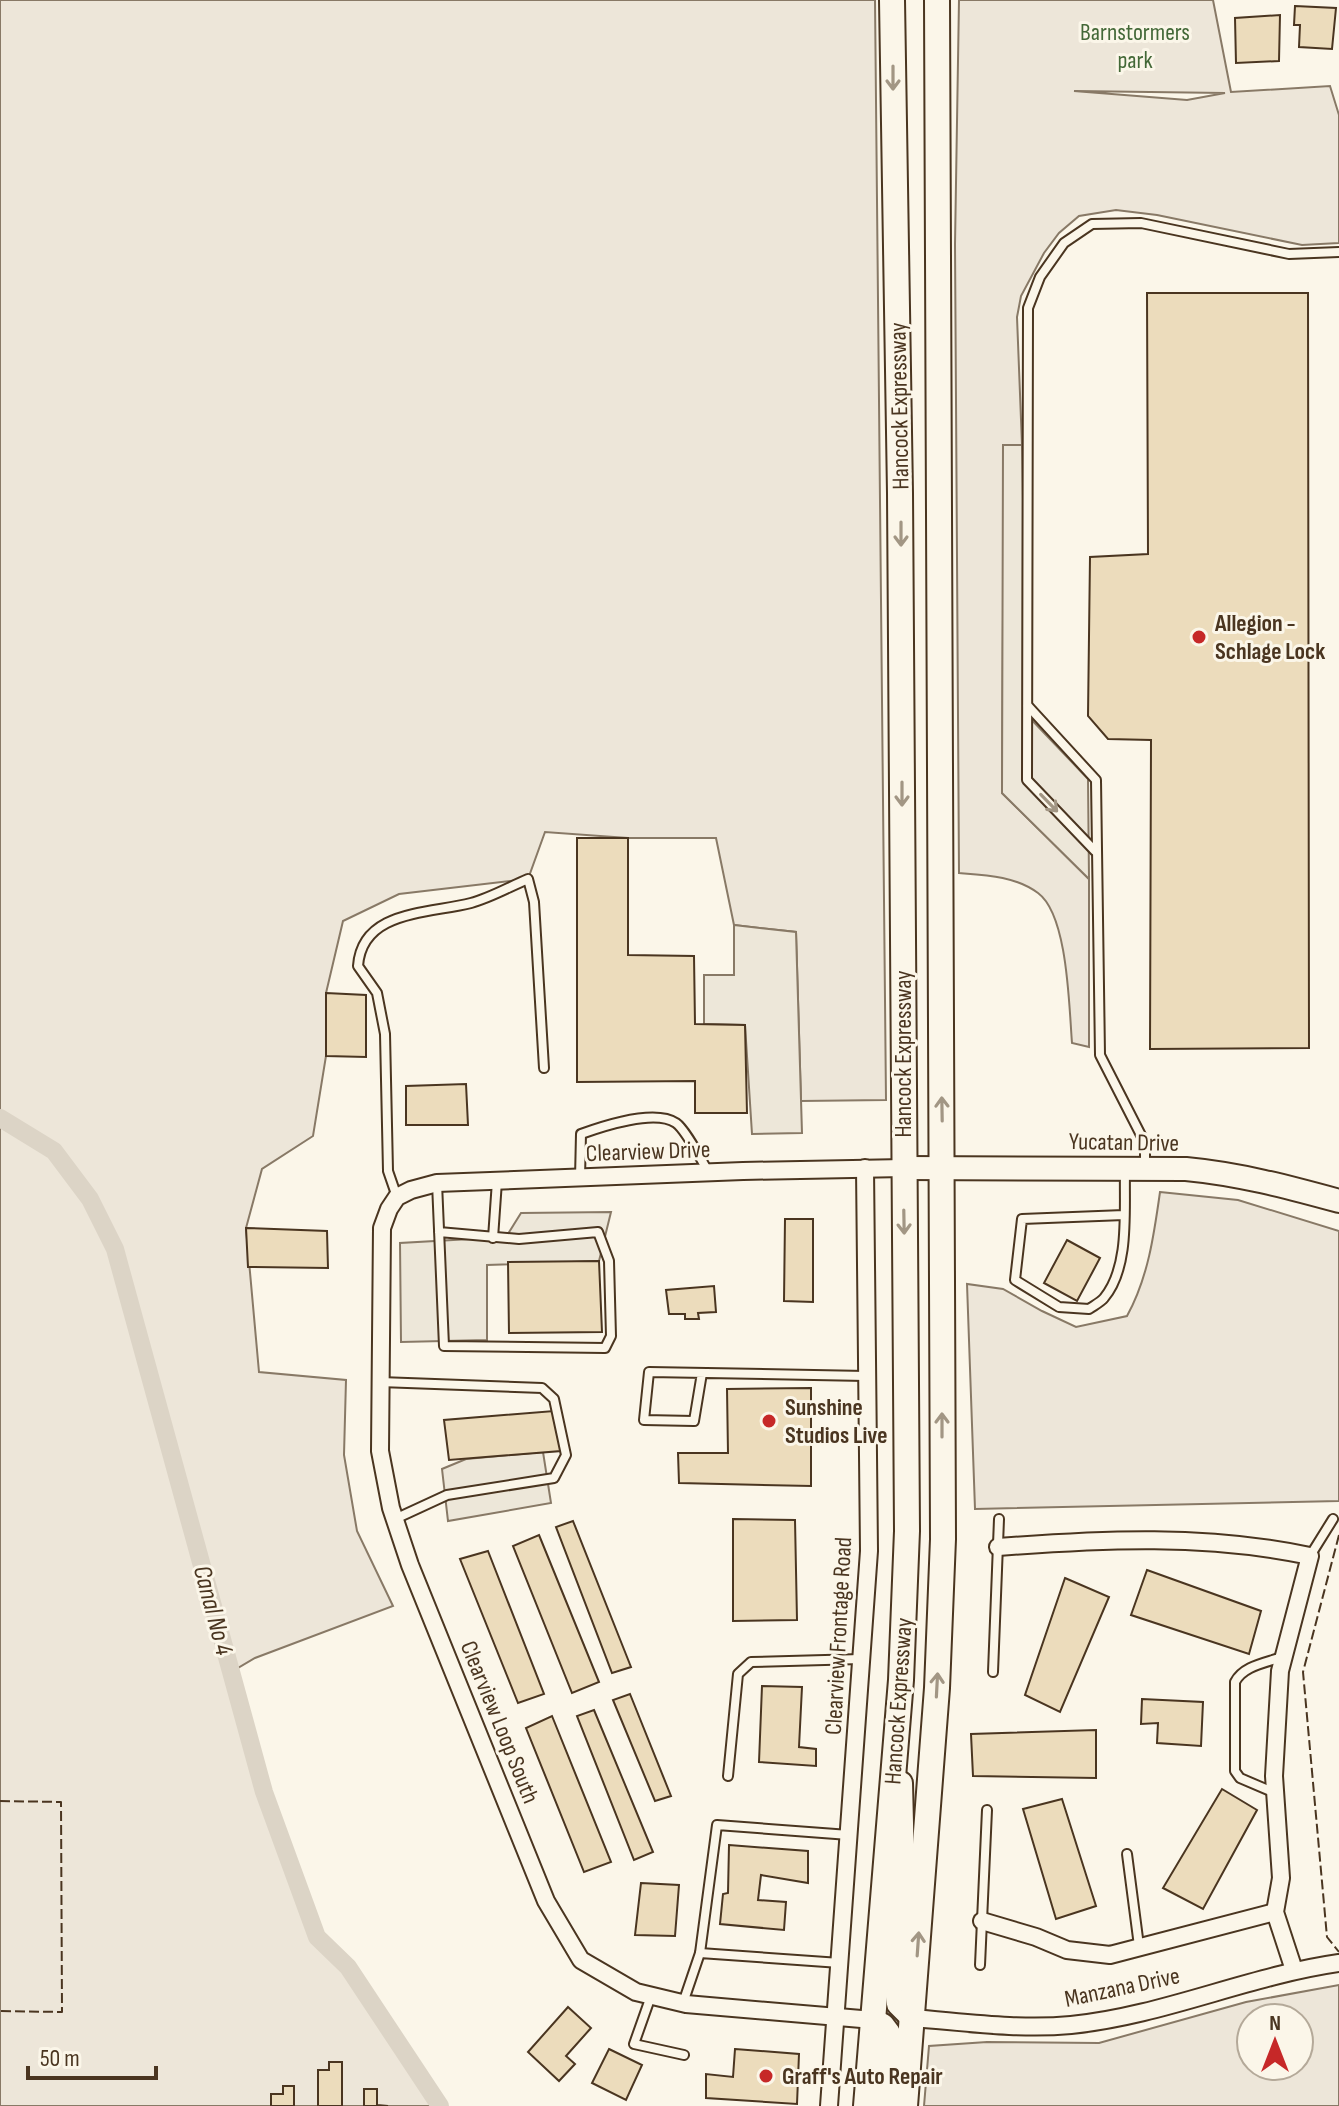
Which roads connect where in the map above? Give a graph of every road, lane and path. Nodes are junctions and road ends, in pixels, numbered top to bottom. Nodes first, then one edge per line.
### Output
1 (892, 0) edge
2 (937, 0) edge
3 (1339, 252) edge
4 (1027, 706) junction
5 (1095, 851) junction
6 (544, 1068) dead end
7 (942, 1167) junction
8 (865, 1168) junction
9 (904, 1168) junction
10 (1135, 1168) junction
11 (709, 1172) junction
12 (580, 1178) junction
13 (497, 1181) junction
14 (437, 1183) junction
15 (1337, 1196) edge
16 (397, 1197) junction
17 (1124, 1215) junction
18 (439, 1232) junction
19 (493, 1238) junction
20 (702, 1373) junction
21 (867, 1376) junction
22 (380, 1382) junction
23 (395, 1519) junction
24 (999, 1519) dead end
25 (1333, 1519) dead end
26 (998, 1547) junction
27 (1310, 1556) junction
28 (1284, 1657) junction
29 (861, 1659) junction
30 (993, 1672) dead end
31 (896, 1739) junction
32 (728, 1776) dead end
33 (1275, 1793) junction
34 (987, 1810) dead end
35 (849, 1835) junction
36 (1127, 1854) dead end
37 (1275, 1912) junction
38 (982, 1921) junction
39 (1139, 1946) junction
40 (700, 1953) junction
41 (840, 1963) junction
42 (1339, 1963) edge
43 (980, 1965) dead end
44 (1294, 1970) junction
45 (651, 1996) junction
46 (683, 2003) junction
47 (836, 2017) junction
48 (912, 2018) junction
49 (873, 2020) junction
50 (684, 2055) dead end
51 (829, 2106) edge
52 (866, 2106) edge
53 (889, 2106) edge
54 (905, 2106) edge

1 -> 9 main road, Hancock Expressway
7 -> 2 main road, Hancock Expressway
3 - 4 lane
4 - 5 lane
4 -> 5 lane
5 - 10 lane
6 - 16 lane
7 - 9 street, Yucatan Drive
7 - 10 street, Yucatan Drive
48 -> 7 main road, Hancock Expressway
8 - 9 street, Clearview Drive
8 - 11 street, Clearview Drive
8 - 21 street, Clearview Frontage Road
9 -> 31 main road, Hancock Expressway
10 - 15 street, Yucatan Drive
10 - 17 lane
11 - 12 street, Clearview Drive
11 - 12 lane
12 - 13 street, Clearview Drive
13 - 14 street, Clearview Drive
13 - 19 lane
14 - 16 street, Clearview Drive
14 - 18 lane
16 - 22 street, Clearview Loop South
17 - 17 lane
18 - 19 lane
18 - 19 lane
20 - 20 lane
20 - 21 lane
21 - 29 street, Clearview Frontage Road
22 - 23 street, Clearview Loop South
22 - 23 lane
23 - 45 street, Clearview Loop South
24 - 26 lane
25 - 27 lane
26 - 27 street
26 - 30 lane
27 - 28 street
28 - 33 street
28 - 33 lane
29 - 32 lane
29 - 35 street, Clearview Frontage Road
31 - 48 street
31 - 49 main road, Hancock Expressway
33 - 37 street
34 - 38 lane
35 - 40 lane
35 - 41 street, Clearview Frontage Road
36 - 39 lane
37 - 39 street
37 - 44 street
38 - 39 street
38 - 43 lane
40 - 41 lane
40 - 46 lane
41 - 47 street, Clearview Frontage Road
42 - 44 street, Manzana Drive
44 - 48 street, Manzana Drive
45 - 46 street, Clearview Loop South
45 - 50 lane
46 - 47 street, Clearview Loop South
47 - 49 street, Clearview Loop South
47 - 51 street, Clearview Frontage Road
48 - 54 main road, Hancock Expressway
49 - 52 main road, Hancock Expressway
49 - 53 street

